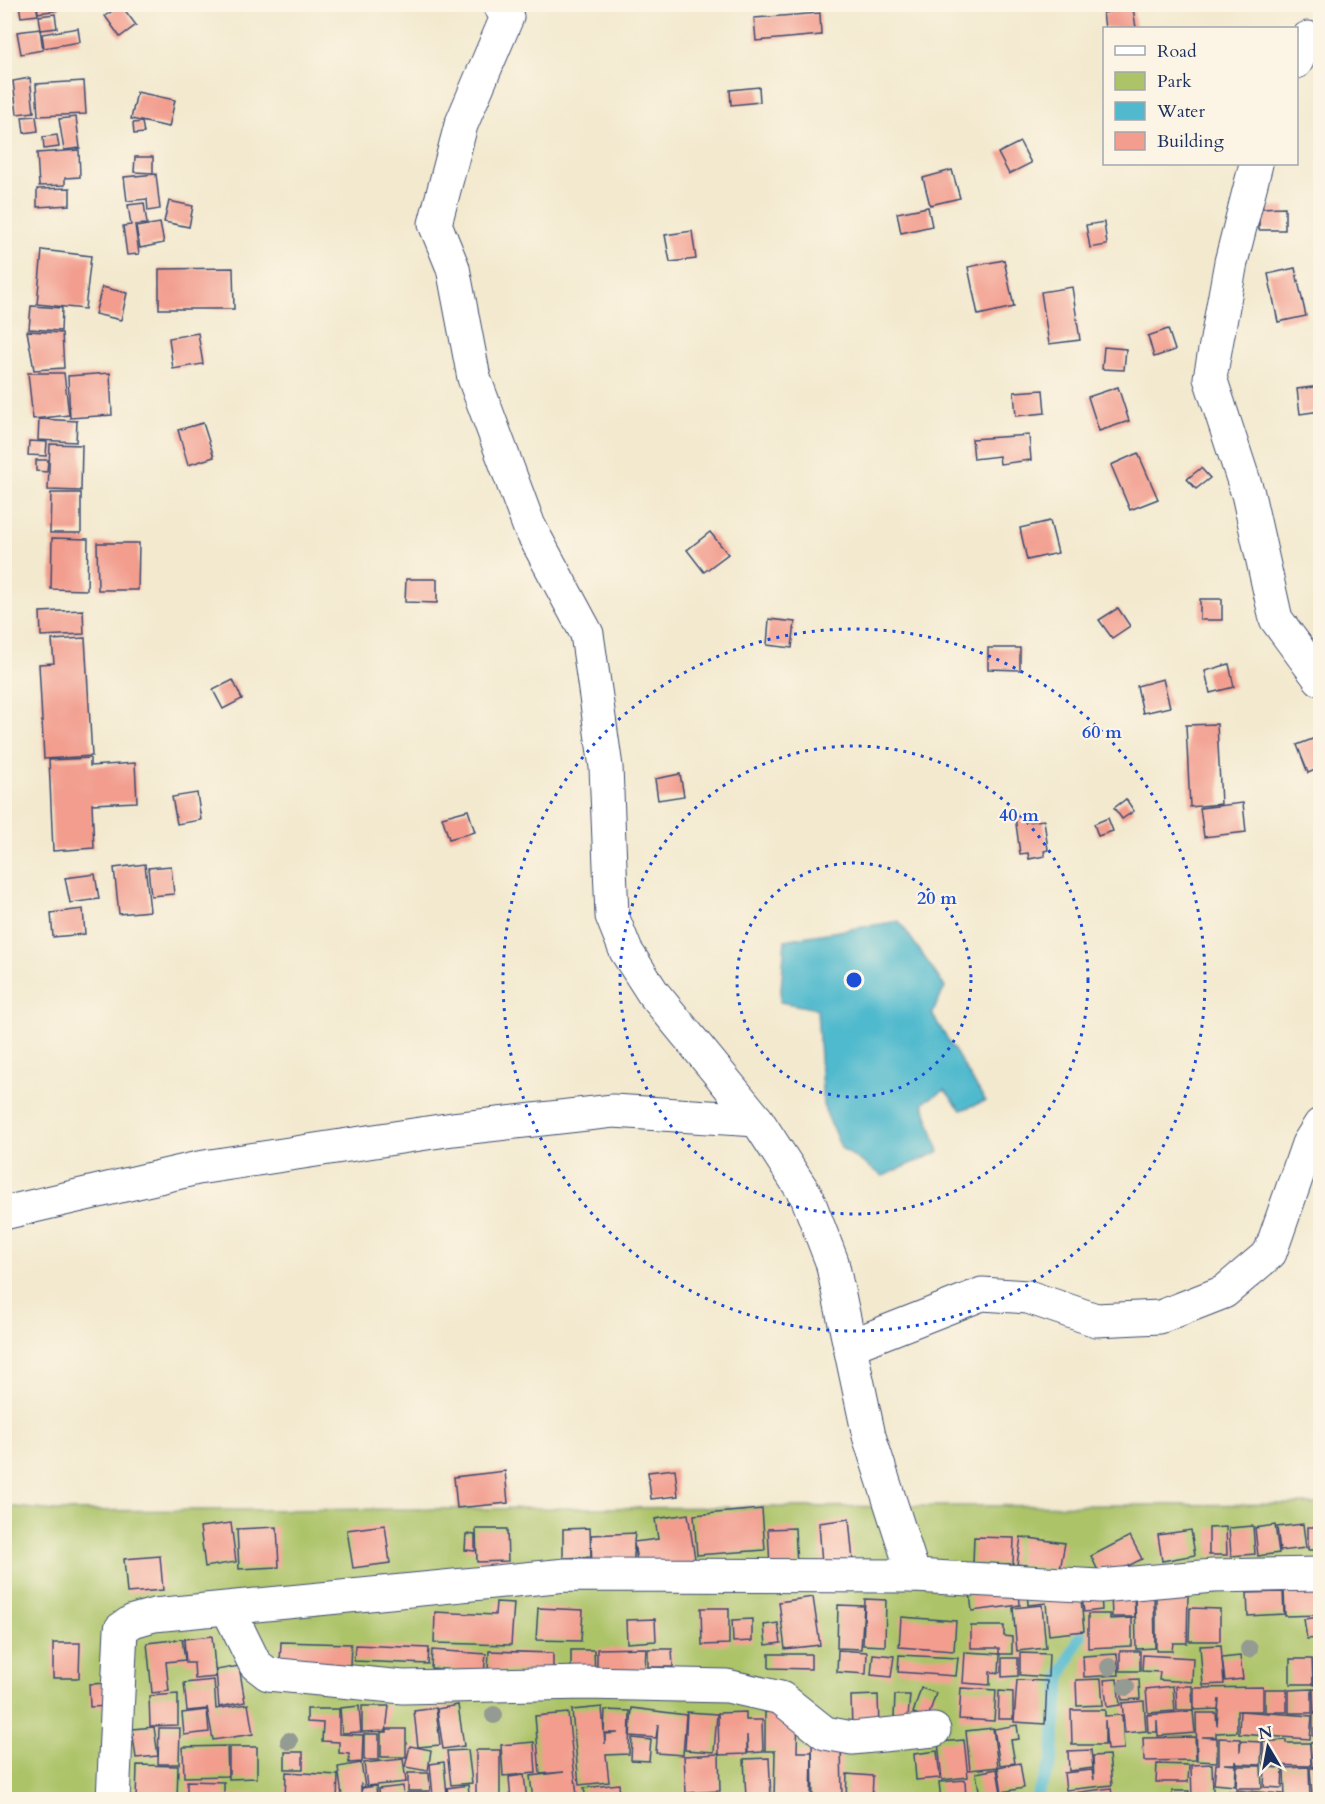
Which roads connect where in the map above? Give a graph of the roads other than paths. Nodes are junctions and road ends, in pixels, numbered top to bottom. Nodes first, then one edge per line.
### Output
1 (500, 4) edge
2 (1256, 165) edge
3 (1320, 679) edge
4 (757, 1120) junction
5 (1320, 1125) edge
6 (4, 1213) edge
7 (850, 1346) junction
8 (1320, 1574) edge
9 (914, 1576) junction
10 (228, 1609) junction
11 (934, 1730) dead end
12 (113, 1800) edge

1 - 4 street
2 - 3 street
4 - 6 street
4 - 7 street
5 - 7 street
7 - 9 street
8 - 9 street
9 - 10 street
10 - 11 street
10 - 12 street

